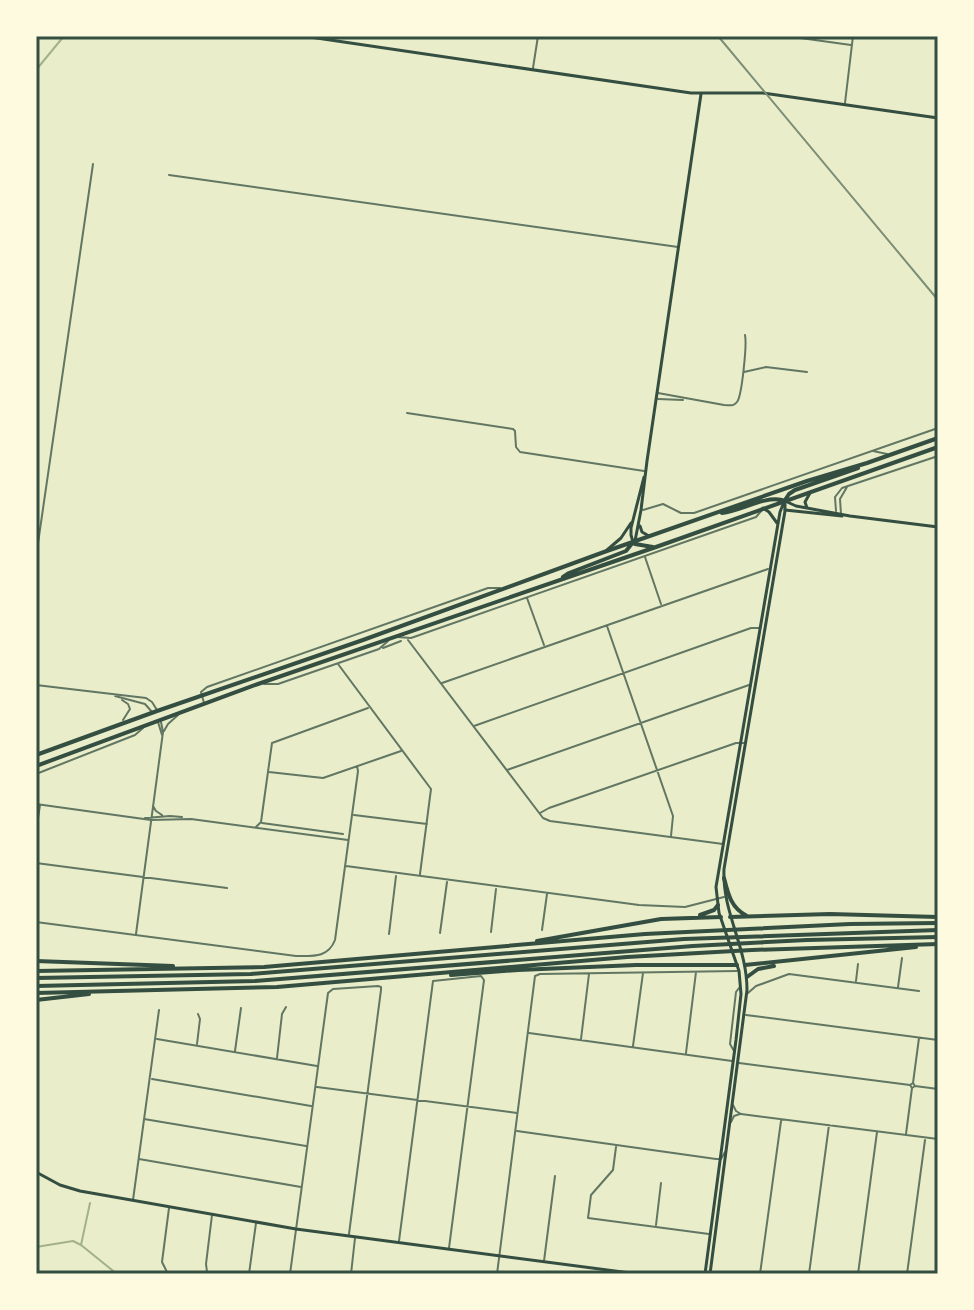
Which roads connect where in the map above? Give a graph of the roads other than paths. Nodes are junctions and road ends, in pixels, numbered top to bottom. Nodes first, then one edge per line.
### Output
1 (303, 36) edge
2 (538, 36) edge
3 (786, 36) edge
4 (853, 36) edge
5 (851, 45) junction
6 (533, 70) junction
7 (701, 94) junction
8 (844, 104) junction
9 (938, 118) edge
10 (93, 164) dead end
11 (169, 175) dead end
12 (679, 247) junction
13 (745, 335) dead end
14 (743, 372) junction
15 (807, 372) dead end
16 (658, 393) junction
17 (657, 399) junction
18 (688, 400) junction
19 (407, 413) dead end
20 (938, 428) edge
21 (938, 438) edge
22 (902, 441) junction
23 (938, 447) edge
24 (872, 451) junction
25 (894, 453) junction
26 (938, 456) edge
27 (867, 463) junction
28 (646, 470) junction
29 (848, 487) junction
30 (832, 491) junction
31 (811, 492) junction
32 (843, 493) junction
33 (785, 501) junction
34 (763, 508) junction
35 (807, 508) junction
36 (635, 509) junction
37 (641, 510) junction
38 (785, 510) junction
39 (815, 510) junction
40 (715, 514) junction
41 (839, 514) junction
42 (633, 520) junction
43 (639, 522) junction
44 (780, 527) junction
45 (938, 527) edge
46 (649, 536) junction
47 (634, 542) junction
48 (656, 547) junction
49 (604, 552) junction
50 (645, 556) junction
51 (36, 557) edge
52 (771, 569) junction
53 (558, 580) junction
54 (518, 584) junction
55 (521, 593) junction
56 (527, 597) junction
57 (662, 605) junction
58 (475, 609) junction
59 (466, 619) junction
60 (607, 625) junction
61 (763, 628) junction
62 (393, 637) junction
63 (407, 639) junction
64 (401, 641) dead end
65 (544, 646) junction
66 (379, 649) junction
67 (337, 663) junction
68 (624, 673) junction
69 (258, 684) junction
70 (441, 684) junction
71 (36, 685) edge
72 (753, 685) junction
73 (110, 695) junction
74 (201, 696) junction
75 (204, 704) junction
76 (370, 707) junction
77 (155, 712) junction
78 (183, 712) junction
79 (159, 720) junction
80 (641, 722) junction
81 (120, 724) junction
82 (146, 724) junction
83 (473, 727) junction
84 (162, 736) junction
85 (743, 743) junction
86 (402, 750) junction
87 (36, 755) edge
88 (36, 766) edge
89 (357, 766) junction
90 (506, 770) junction
91 (658, 770) junction
92 (267, 772) junction
93 (36, 774) edge
94 (153, 800) junction
95 (38, 804) edge
96 (539, 814) junction
97 (353, 815) junction
98 (170, 816) junction
99 (151, 818) junction
100 (191, 819) junction
101 (261, 822) junction
102 (427, 824) junction
103 (255, 828) junction
104 (265, 829) junction
105 (322, 830) junction
106 (36, 831) edge
107 (343, 834) dead end
108 (321, 836) junction
109 (671, 837) junction
110 (349, 840) junction
111 (726, 844) junction
112 (36, 863) edge
113 (345, 866) junction
114 (397, 873) junction
115 (420, 876) junction
116 (143, 877) junction
117 (724, 878) joint
118 (447, 880) junction
119 (497, 887) junction
120 (227, 888) dead end
121 (547, 893) junction
122 (727, 896) junction
123 (716, 898) junction
124 (718, 905) junction
125 (694, 917) junction
126 (721, 917) junction
127 (730, 917) junction
128 (750, 917) junction
129 (938, 920) edge
130 (36, 922) edge
131 (542, 930) dead end
132 (938, 930) edge
133 (491, 932) dead end
134 (440, 933) dead end
135 (389, 934) dead end
136 (136, 935) junction
137 (938, 937) edge
138 (938, 945) edge
139 (511, 946) junction
140 (902, 958) dead end
141 (816, 959) junction
142 (36, 961) edge
143 (858, 964) dead end
144 (745, 965) junction
145 (243, 967) junction
146 (738, 968) junction
147 (36, 971) edge
148 (696, 971) junction
149 (643, 973) junction
150 (589, 974) junction
151 (425, 975) junction
152 (747, 977) junction
153 (36, 978) edge
154 (856, 983) junction
155 (36, 986) edge
156 (756, 986) junction
157 (898, 988) junction
158 (919, 991) dead end
159 (104, 992) junction
160 (36, 993) edge
161 (747, 994) junction
162 (36, 1000) edge
163 (286, 1007) dead end
164 (241, 1008) dead end
165 (159, 1010) dead end
166 (198, 1014) dead end
167 (745, 1015) junction
168 (529, 1033) junction
169 (155, 1038) junction
170 (919, 1038) junction
171 (581, 1040) junction
172 (938, 1040) edge
173 (197, 1046) junction
174 (633, 1047) junction
175 (235, 1052) junction
176 (685, 1054) junction
177 (277, 1059) junction
178 (736, 1062) junction
179 (318, 1066) junction
180 (150, 1078) junction
181 (912, 1086) junction
182 (315, 1087) junction
183 (938, 1089) edge
184 (367, 1094) junction
185 (418, 1100) junction
186 (733, 1104) junction
187 (313, 1106) junction
188 (468, 1107) junction
189 (518, 1114) junction
190 (741, 1114) junction
191 (144, 1119) junction
192 (781, 1119) junction
193 (731, 1123) junction
194 (829, 1125) junction
195 (515, 1131) junction
196 (877, 1131) junction
197 (906, 1135) junction
198 (925, 1138) junction
199 (938, 1139) edge
200 (616, 1145) junction
201 (307, 1147) junction
202 (727, 1149) junction
203 (139, 1159) junction
204 (721, 1159) junction
205 (36, 1172) edge
206 (555, 1176) dead end
207 (661, 1183) dead end
208 (302, 1188) junction
209 (133, 1201) junction
210 (169, 1207) junction
211 (212, 1214) junction
212 (256, 1222) junction
213 (656, 1226) junction
214 (296, 1229) junction
215 (710, 1234) junction
216 (349, 1236) junction
217 (355, 1236) junction
218 (399, 1242) junction
219 (449, 1249) junction
220 (499, 1256) junction
221 (544, 1262) junction
222 (207, 1272) dead end
223 (168, 1274) edge
224 (249, 1274) edge
225 (290, 1274) edge
226 (351, 1274) edge
227 (497, 1274) edge
228 (638, 1274) edge
229 (708, 1274) edge
230 (760, 1274) edge
231 (809, 1274) edge
232 (858, 1274) edge
233 (907, 1274) edge

1 - 6 main road
2 - 6 street
3 - 5 street
4 - 5 street
5 - 8 street
6 - 7 main road
7 - 8 main road
7 - 12 main road
8 - 9 main road
10 - 51 street
11 - 12 street
12 - 16 main road
13 - 14 street
14 - 15 street
14 - 18 street
16 - 17 main road
16 - 18 street
17 - 18 street
17 - 28 main road
19 - 28 street
20 - 22 street
21 - 25 highway
22 - 24 street
22 - 25 street
23 - 30 highway
24 - 25 street
24 - 37 street
25 - 27 highway
26 - 29 street
27 - 33 highway
27 - 40 highway
28 - 36 main road
28 - 37 main road
29 - 30 street
29 - 32 street
30 - 31 highway
30 - 32 street
30 - 41 street
31 - 33 highway
31 - 35 main road
32 - 41 street
33 - 34 highway
33 - 35 main road
33 - 38 main road
33 - 40 highway
33 - 44 main road
34 - 44 main road
34 - 48 highway
34 - 50 street
35 - 39 main road
36 - 37 main road
36 - 42 main road
37 - 43 main road
38 - 39 main road
38 - 44 main road
39 - 41 main road
40 - 46 highway
41 - 45 main road
42 - 47 main road
42 - 49 main road
43 - 46 main road
43 - 47 main road
44 - 52 main road
44 - 61 main road
46 - 47 highway
47 - 48 highway
47 - 49 highway
47 - 53 highway
48 - 53 highway
49 - 54 highway
50 - 56 street
50 - 57 street
52 - 57 street
52 - 61 main road
53 - 55 highway
54 - 55 highway
54 - 74 highway
55 - 58 highway
56 - 59 street
56 - 65 street
57 - 60 street
58 - 59 street
58 - 62 highway
59 - 63 street
60 - 65 street
60 - 68 street
61 - 68 street
61 - 72 main road
62 - 63 street
62 - 66 street
62 - 69 highway
63 - 70 street
64 - 66 street
65 - 70 street
66 - 67 street
67 - 69 street
67 - 76 street
68 - 80 street
68 - 83 street
69 - 75 highway
70 - 83 street
71 - 73 street
72 - 80 street
72 - 85 main road
73 - 77 street
73 - 81 street
74 - 75 street
74 - 77 highway
75 - 78 highway
76 - 86 street
76 - 92 street
77 - 79 highway
77 - 81 highway
78 - 79 highway
78 - 84 street
79 - 82 highway
79 - 84 street
80 - 90 street
80 - 91 street
81 - 87 highway
82 - 88 highway
82 - 93 street
83 - 90 street
84 - 94 street
85 - 91 street
85 - 111 main road
86 - 89 street
86 - 102 street
89 - 92 street
89 - 97 street
90 - 96 street
91 - 96 street
91 - 109 street
92 - 101 street
94 - 98 street
94 - 99 street
95 - 99 street
95 - 106 street
96 - 109 street
97 - 102 street
97 - 110 street
98 - 99 street
98 - 100 street
99 - 100 street
99 - 116 street
100 - 103 street
101 - 103 street
101 - 104 street
101 - 105 street
102 - 115 street
103 - 104 street
104 - 108 street
105 - 107 street
105 - 108 street
108 - 110 street
109 - 111 street
110 - 113 street
111 - 117 main road
111 - 123 main road
112 - 116 street
113 - 114 street
113 - 136 street
114 - 115 street
114 - 135 street
115 - 118 street
116 - 120 street
116 - 136 street
117 - 122 highway
118 - 119 street
118 - 134 street
119 - 121 street
119 - 133 street
121 - 123 street
121 - 131 street
122 - 123 street
122 - 127 main road
122 - 128 highway
123 - 124 main road
124 - 125 highway
124 - 126 main road
125 - 126 highway
125 - 139 highway
126 - 127 main road
126 - 146 main road
127 - 128 highway
127 - 144 main road
128 - 129 highway
129 - 139 highway
130 - 136 street
132 - 153 highway
137 - 155 highway
138 - 141 highway
138 - 151 highway
139 - 145 highway
140 - 157 street
141 - 144 highway
141 - 152 highway
142 - 145 highway
143 - 154 street
144 - 146 main road
144 - 152 main road
145 - 147 highway
146 - 148 street
146 - 151 highway
146 - 178 main road
148 - 149 street
148 - 176 street
149 - 150 street
149 - 174 street
150 - 168 street
150 - 171 street
151 - 159 highway
152 - 156 street
152 - 161 main road
154 - 156 street
154 - 157 street
156 - 161 street
157 - 158 street
159 - 160 highway
159 - 162 highway
161 - 167 main road
163 - 177 street
164 - 175 street
165 - 169 street
166 - 173 street
167 - 170 street
167 - 178 main road
168 - 171 street
168 - 189 street
169 - 173 street
169 - 180 street
170 - 172 street
170 - 181 street
171 - 174 street
173 - 175 street
174 - 176 street
175 - 177 street
176 - 178 street
177 - 179 street
178 - 181 street
178 - 186 main road
178 - 204 main road
179 - 182 street
179 - 184 street
180 - 187 street
180 - 191 street
181 - 183 street
181 - 197 street
182 - 184 street
182 - 187 street
184 - 185 street
184 - 216 street
185 - 188 street
185 - 188 street
185 - 218 street
186 - 190 street
186 - 193 main road
187 - 201 street
188 - 189 street
188 - 219 street
189 - 195 street
190 - 192 street
190 - 193 street
191 - 201 street
191 - 203 street
192 - 194 street
192 - 230 street
193 - 202 main road
194 - 196 street
194 - 231 street
195 - 200 street
195 - 220 street
196 - 197 street
196 - 232 street
197 - 198 street
198 - 199 street
198 - 233 street
200 - 204 street
200 - 213 street
201 - 208 street
202 - 204 street
202 - 229 main road
203 - 208 street
203 - 209 street
204 - 215 main road
205 - 209 main road
206 - 221 street
207 - 213 street
208 - 214 street
209 - 210 main road
210 - 211 main road
210 - 223 street
211 - 212 main road
211 - 222 street
212 - 214 main road
212 - 224 street
213 - 215 street
214 - 216 main road
214 - 225 street
215 - 229 main road
216 - 217 main road
217 - 218 main road
217 - 226 street
218 - 219 main road
219 - 220 main road
220 - 221 main road
220 - 227 street
221 - 228 main road

